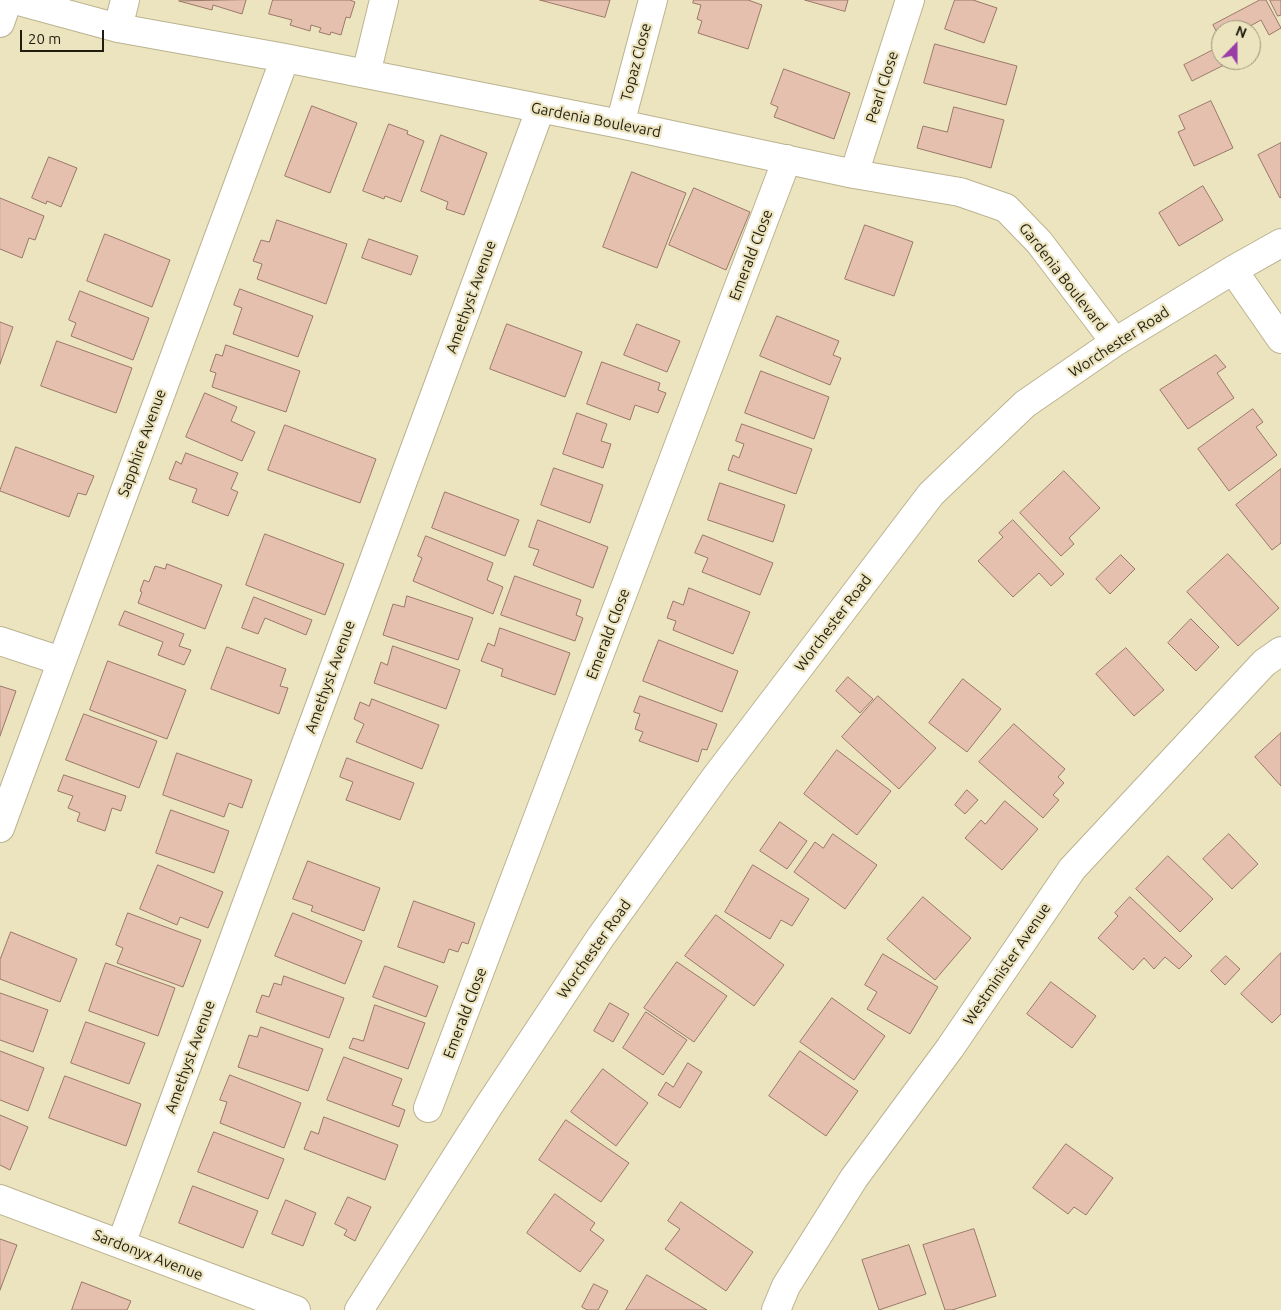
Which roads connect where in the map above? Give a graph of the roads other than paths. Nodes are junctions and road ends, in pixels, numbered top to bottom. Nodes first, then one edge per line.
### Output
1 (8, 0) edge
2 (16, 0) edge
3 (126, 0) edge
4 (384, 0) edge
5 (653, 0) edge
6 (910, 0) edge
7 (0, 23) edge
8 (118, 28) junction
9 (285, 58) junction
10 (366, 74) junction
11 (540, 110) junction
12 (620, 124) junction
13 (787, 159) junction
14 (854, 174) junction
15 (1281, 243) edge
16 (1233, 270) junction
17 (1281, 339) edge
18 (1115, 342) junction
19 (0, 641) edge
20 (1281, 651) edge
21 (61, 661) junction
22 (0, 828) edge
23 (428, 1108) dead end
24 (0, 1199) edge
25 (121, 1244) junction
26 (296, 1310) edge
27 (359, 1310) edge
28 (776, 1310) edge

1 - 7 street
2 - 8 street, Gardenia Boulevard
3 - 8 street
4 - 10 street
5 - 12 street, Topaz Close
6 - 14 street, Pearl Close
8 - 9 street, Gardenia Boulevard
9 - 10 street, Gardenia Boulevard
9 - 21 street, Sapphire Avenue
10 - 11 street, Gardenia Boulevard
11 - 12 street, Gardenia Boulevard
11 - 25 street, Amethyst Avenue
12 - 13 street, Gardenia Boulevard
13 - 14 street, Gardenia Boulevard
13 - 23 street, Emerald Close
14 - 18 street, Gardenia Boulevard
15 - 16 street, Worchester Road
16 - 17 street
16 - 18 street, Worchester Road
18 - 27 street, Worchester Road
19 - 21 street
20 - 28 street, Westminister Avenue
21 - 22 street, Sapphire Avenue
24 - 25 street, Sardonyx Avenue
25 - 26 street, Sardonyx Avenue

